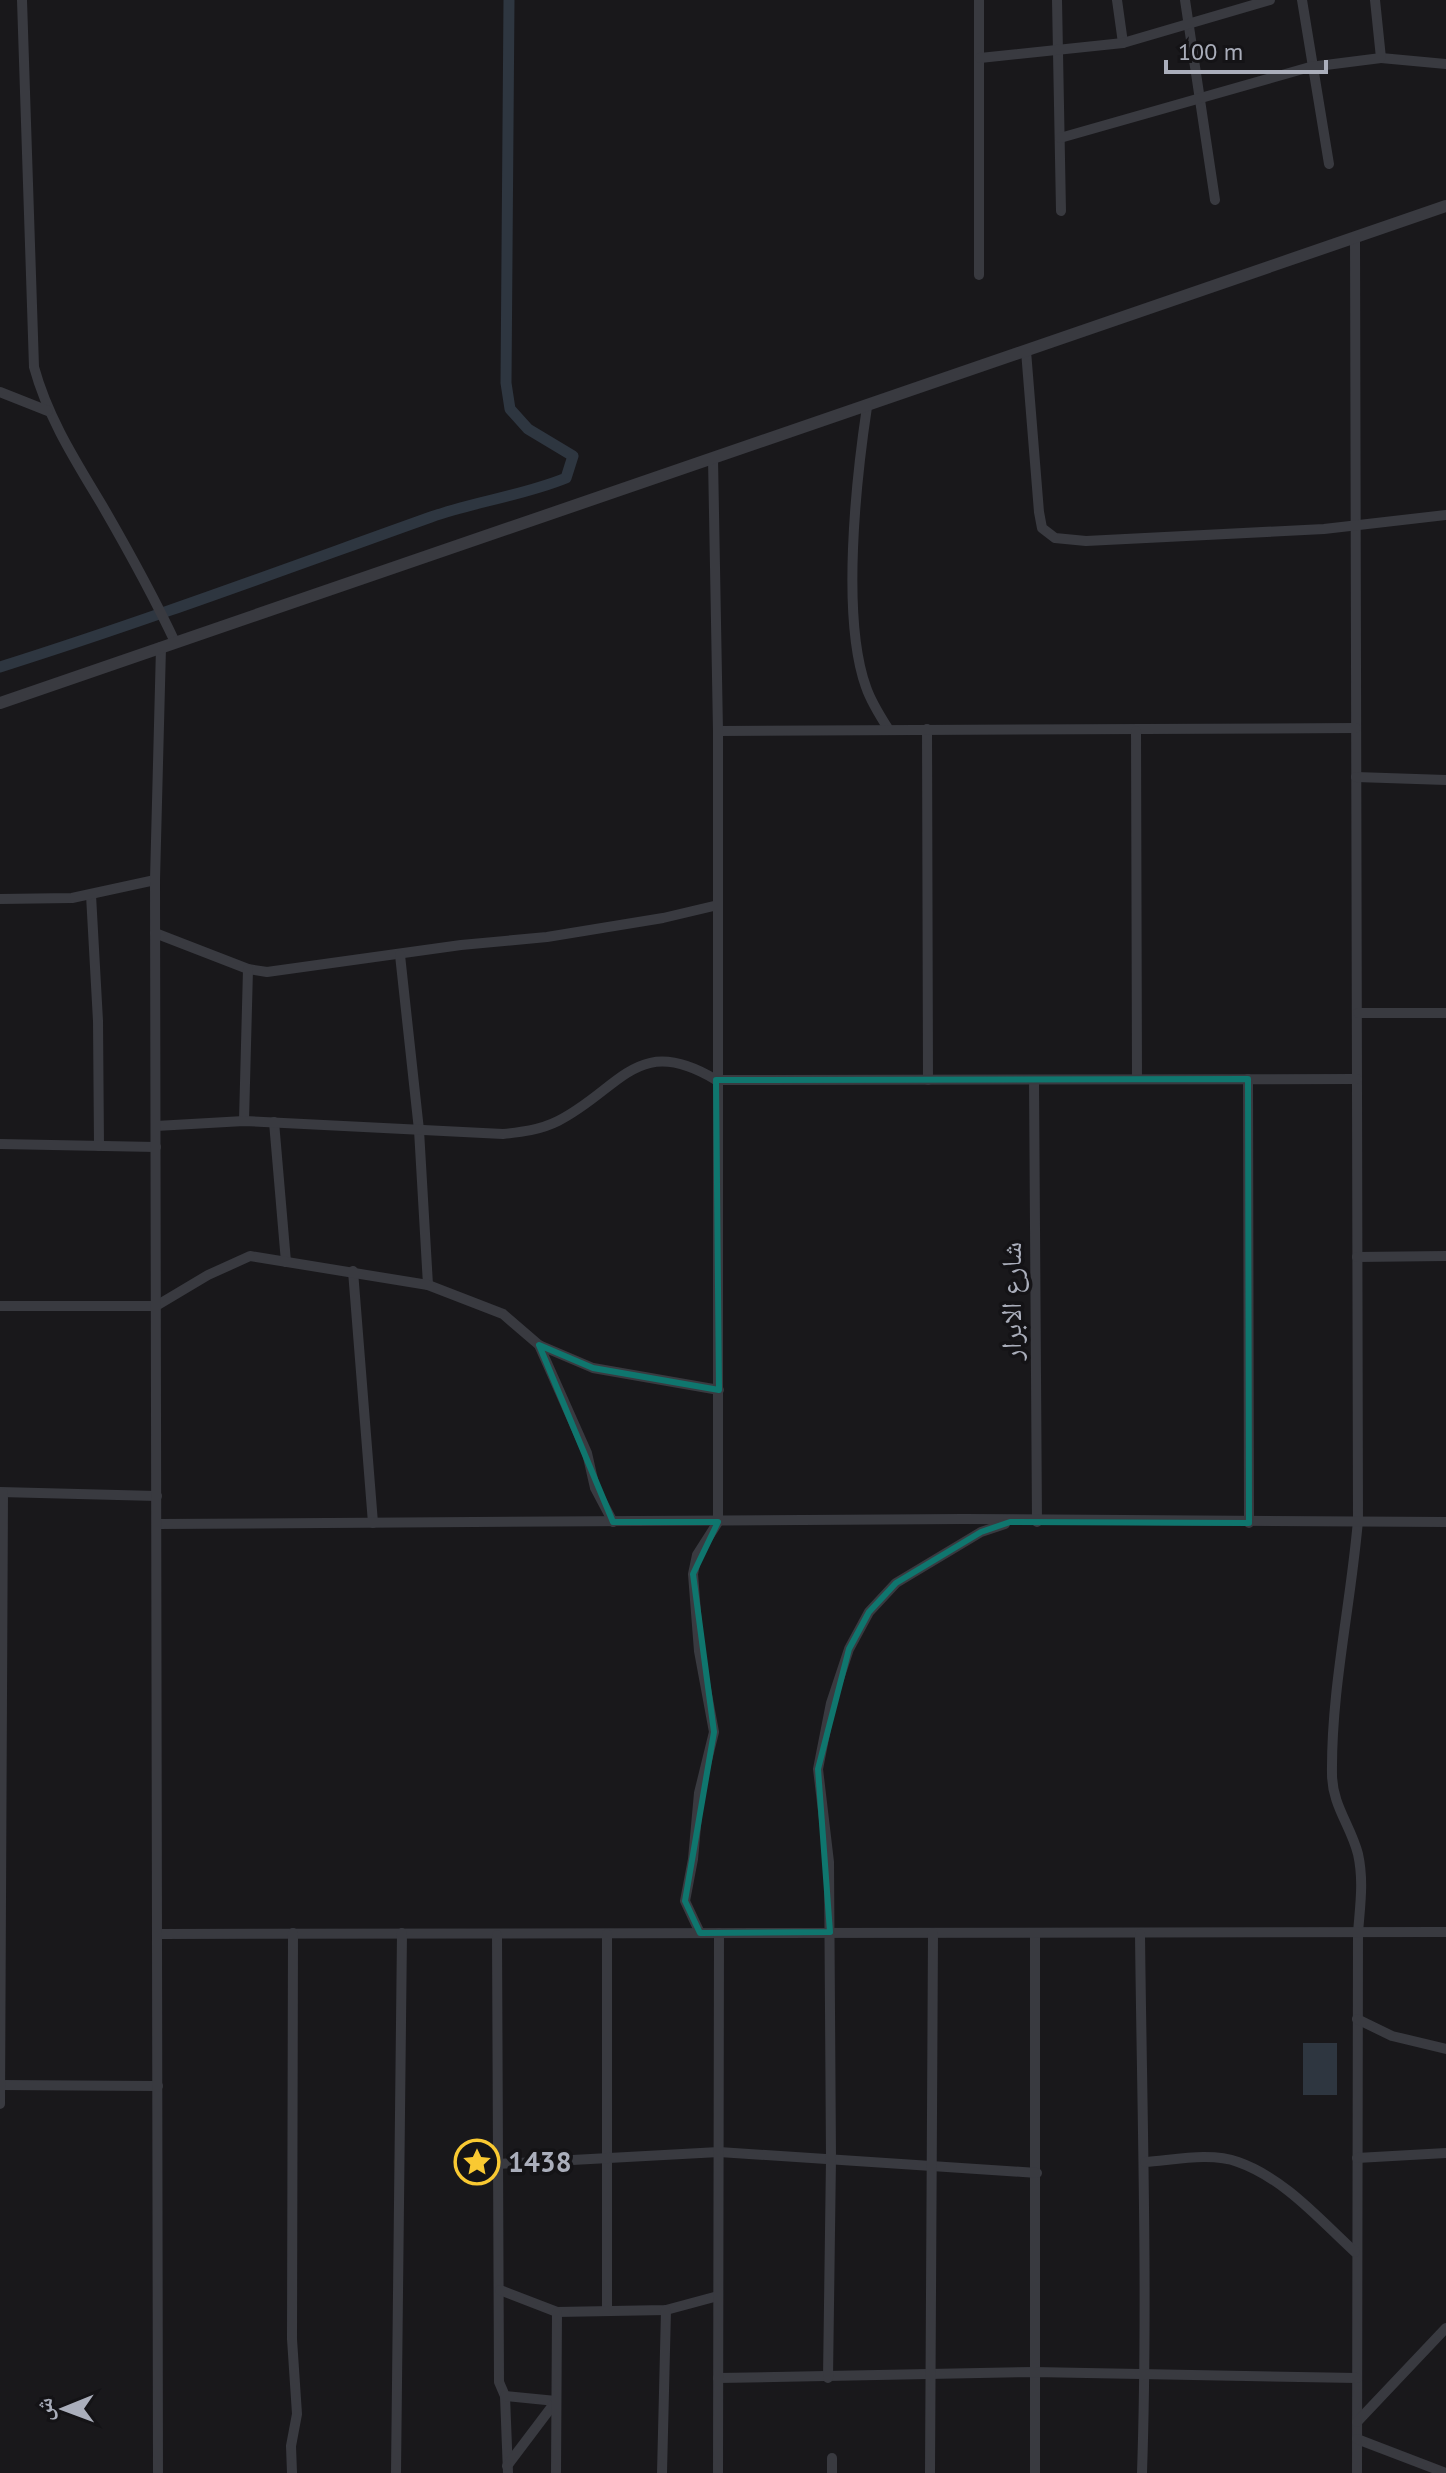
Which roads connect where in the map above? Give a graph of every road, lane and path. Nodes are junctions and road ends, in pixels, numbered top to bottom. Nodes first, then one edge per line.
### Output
1 (22, 0) edge
2 (979, 0) edge
3 (1057, 0) edge
4 (1117, 0) edge
5 (1185, 0) edge
6 (1302, 0) edge
7 (1375, 0) edge
8 (1267, 1) edge
9 (1188, 22) junction
10 (1123, 43) junction
11 (1058, 52) junction
12 (980, 58) junction
13 (1381, 58) junction
14 (1446, 64) edge
15 (1310, 67) junction
16 (1197, 96) junction
17 (1060, 138) junction
18 (1329, 164) dead end
19 (1215, 200) dead end
20 (1446, 206) edge
21 (1061, 211) dead end
22 (1355, 237) junction
23 (979, 275) dead end
24 (1026, 351) junction
25 (0, 392) edge
26 (867, 407) junction
27 (48, 411) junction
28 (713, 458) junction
29 (1446, 515) edge
30 (1355, 525) junction
31 (175, 642) junction
32 (161, 647) junction
33 (0, 703) edge
34 (1356, 728) junction
35 (927, 729) junction
36 (889, 730) junction
37 (718, 731) junction
38 (1136, 731) junction
39 (1356, 777) junction
40 (1446, 780) edge
41 (155, 880) junction
42 (91, 895) junction
43 (0, 899) edge
44 (718, 905) junction
45 (155, 933) junction
46 (400, 955) junction
47 (248, 969) junction
48 (1358, 1013) junction
49 (1446, 1013) edge
50 (1137, 1079) junction
51 (1248, 1079) junction
52 (1357, 1079) junction
53 (716, 1080) junction
54 (928, 1080) junction
55 (1034, 1080) junction
56 (244, 1121) junction
57 (274, 1122) junction
58 (156, 1126) junction
59 (419, 1130) junction
60 (0, 1144) edge
61 (99, 1146) junction
62 (156, 1147) junction
63 (1446, 1256) edge
64 (1357, 1257) junction
65 (286, 1262) junction
66 (353, 1271) junction
67 (428, 1285) junction
68 (0, 1306) edge
69 (156, 1306) junction
70 (539, 1345) junction
71 (719, 1390) junction
72 (2, 1492) edge
73 (157, 1496) junction
74 (1358, 1520) junction
75 (613, 1522) junction
76 (718, 1522) junction
77 (1010, 1522) junction
78 (1037, 1522) junction
79 (1446, 1522) edge
80 (373, 1523) junction
81 (1249, 1523) junction
82 (157, 1524) junction
83 (830, 1932) junction
84 (1446, 1932) edge
85 (293, 1933) junction
86 (402, 1933) junction
87 (700, 1933) junction
88 (719, 1933) junction
89 (933, 1933) junction
90 (1035, 1933) junction
91 (1358, 1933) junction
92 (158, 1934) junction
93 (607, 1934) junction
94 (1140, 1934) junction
95 (497, 1935) junction
96 (1357, 2019) junction
97 (1446, 2049) edge
98 (0, 2085) edge
99 (158, 2086) junction
100 (0, 2104) edge
101 (719, 2152) junction
102 (1446, 2153) edge
103 (831, 2158) junction
104 (1357, 2158) junction
105 (606, 2159) junction
106 (1145, 2162) junction
107 (498, 2164) junction
108 (931, 2165) junction
109 (1037, 2173) junction
110 (1355, 2252) junction
111 (500, 2290) junction
112 (718, 2296) junction
113 (666, 2310) junction
114 (607, 2311) junction
115 (557, 2312) junction
116 (1446, 2328) edge
117 (1034, 2372) junction
118 (1144, 2373) junction
119 (932, 2375) junction
120 (718, 2378) junction
121 (828, 2378) junction
122 (1357, 2378) junction
123 (505, 2396) junction
124 (556, 2401) junction
125 (1357, 2422) junction
126 (1357, 2439) junction
127 (832, 2458) dead end
128 (506, 2470) edge
129 (158, 2473) edge
130 (292, 2473) edge
131 (396, 2473) edge
132 (556, 2473) edge
133 (662, 2473) edge
134 (718, 2473) edge
135 (832, 2473) edge
136 (930, 2473) edge
137 (1035, 2473) edge
138 (1142, 2473) edge
139 (1357, 2473) edge
140 (1446, 2473) edge

1 - 27 street
2 - 12 street
3 - 11 street
4 - 10 street
5 - 9 street
6 - 15 street
7 - 13 street
8 - 9 street
9 - 10 street
9 - 16 street
10 - 11 street
11 - 12 street
11 - 17 street
12 - 23 street
13 - 14 street
13 - 15 street
15 - 16 street
15 - 18 street
16 - 17 street
16 - 19 street
17 - 21 street
20 - 22 street
22 - 24 street
22 - 30 street
24 - 26 street
24 - 30 street
25 - 27 street
26 - 28 street
26 - 36 street
27 - 31 street
28 - 31 street
28 - 37 street
29 - 30 street
30 - 34 street
31 - 32 street
32 - 33 street
32 - 41 street
34 - 38 street
34 - 39 street
35 - 36 street
35 - 38 street
35 - 54 street
36 - 37 street
37 - 44 street
38 - 50 street
39 - 40 street
39 - 48 street
41 - 42 street
41 - 45 street
42 - 43 street
42 - 61 street
44 - 46 street
44 - 53 street
45 - 47 street
45 - 58 street
46 - 47 street
46 - 59 street
47 - 56 street
48 - 49 street
48 - 52 street
50 - 51 street
50 - 55 street
51 - 52 street
51 - 81 street
52 - 64 street
53 - 54 street
53 - 59 street
53 - 71 street
54 - 55 street
55 - 78 street, شارع الابرار
56 - 57 street
56 - 58 street
57 - 59 street
57 - 65 street
58 - 62 street
59 - 67 street
60 - 61 street
61 - 62 street
62 - 69 street
63 - 64 street
64 - 74 street
65 - 66 street
65 - 69 street
66 - 67 street
66 - 80 street
67 - 70 street
68 - 69 street
69 - 73 street
70 - 71 street
70 - 75 street
71 - 76 street
72 - 73 street
72 - 98 street
73 - 82 street
74 - 79 street
74 - 81 street
74 - 91 street
75 - 76 street
75 - 80 street
76 - 77 street
76 - 87 street
77 - 78 street
77 - 83 street
78 - 81 street
80 - 82 street
82 - 92 street
83 - 88 street
83 - 89 street
83 - 103 street
84 - 91 street
85 - 86 street
85 - 92 street
85 - 130 street
86 - 95 street
86 - 131 street
87 - 88 street
87 - 93 street
88 - 101 street
89 - 90 street
89 - 108 street
90 - 94 street
90 - 109 street
91 - 94 street
91 - 96 street
92 - 99 street
93 - 95 street
93 - 105 street
94 - 106 street
95 - 107 street
96 - 97 street
96 - 104 street
98 - 99 street
98 - 100 street
99 - 129 street
101 - 103 street
101 - 105 street
101 - 112 street
102 - 104 street
103 - 108 street
103 - 121 street
104 - 110 street
105 - 107 street
105 - 114 street
106 - 110 street
106 - 118 street
107 - 111 street
108 - 109 street
108 - 119 street
109 - 117 street
110 - 122 street
111 - 115 street
111 - 123 street
112 - 113 street
112 - 120 street
113 - 114 street
113 - 133 street
114 - 115 street
115 - 124 street
116 - 125 street
117 - 118 street
117 - 119 street
117 - 137 street
118 - 122 street
118 - 138 street
119 - 121 street
119 - 136 street
120 - 121 street
120 - 134 street
122 - 125 street
123 - 124 street
123 - 128 street
124 - 128 street
124 - 132 street
125 - 126 street
126 - 139 street
126 - 140 street
127 - 135 street

